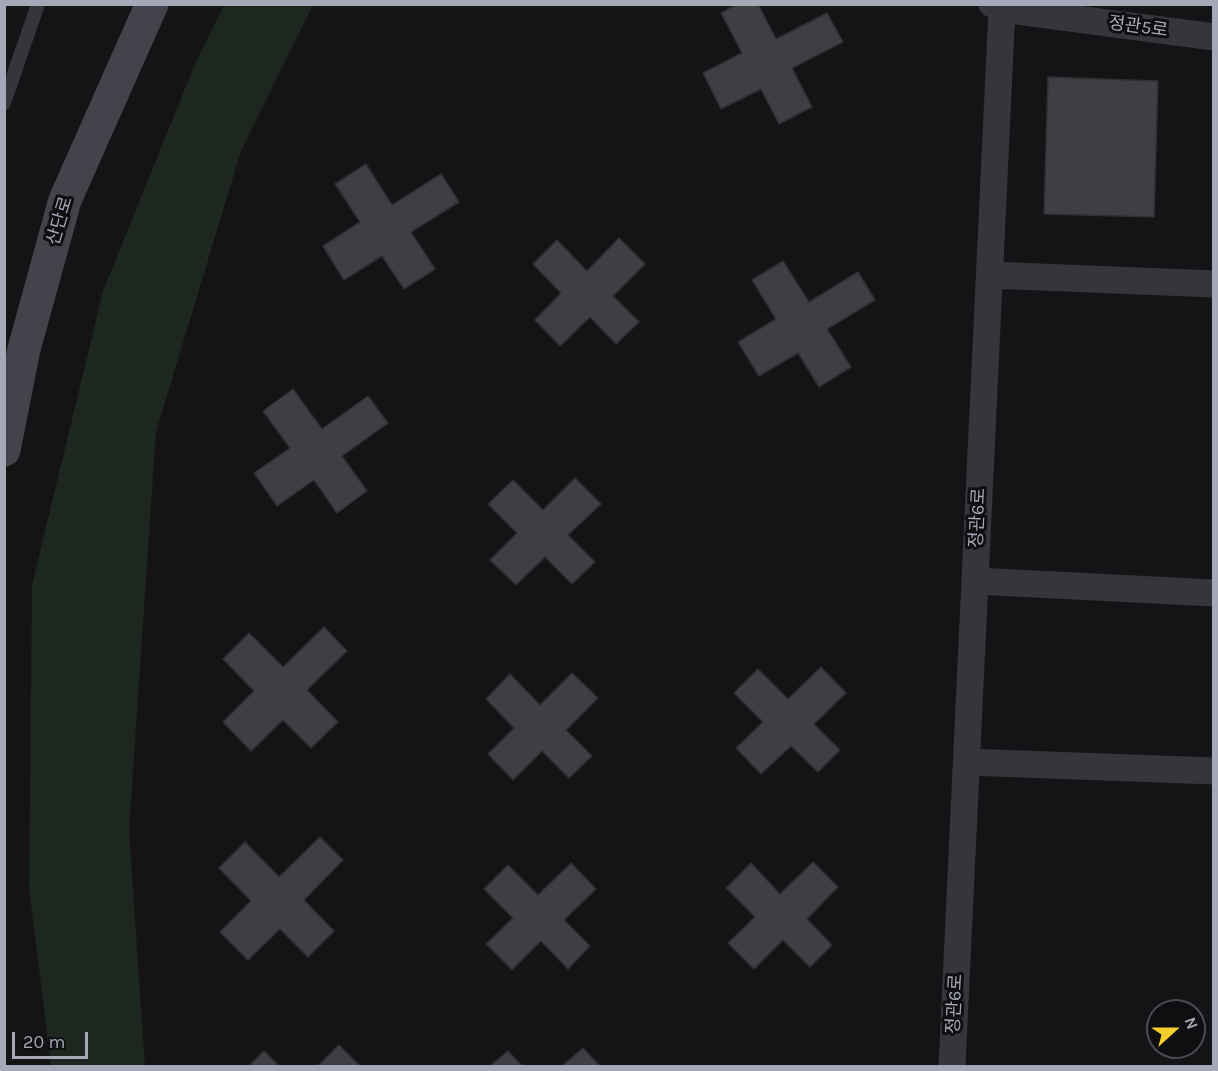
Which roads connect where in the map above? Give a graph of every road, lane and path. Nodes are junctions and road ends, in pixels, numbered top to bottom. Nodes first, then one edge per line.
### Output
1 (38, 4) edge
2 (152, 4) edge
3 (997, 7) edge
4 (1214, 37) edge
5 (4, 104) edge
6 (990, 275) junction
7 (1214, 284) edge
8 (4, 450) edge
9 (975, 581) junction
10 (1214, 593) edge
11 (967, 762) junction
12 (1214, 771) edge
13 (952, 1066) edge

1 - 5 lane
2 - 8 street, 산단로
3 - 4 street, 정관5로
3 - 6 street, 정관6로
6 - 7 street
6 - 9 street, 정관6로
9 - 10 street
9 - 11 street, 정관6로
11 - 12 street
11 - 13 street, 정관6로

